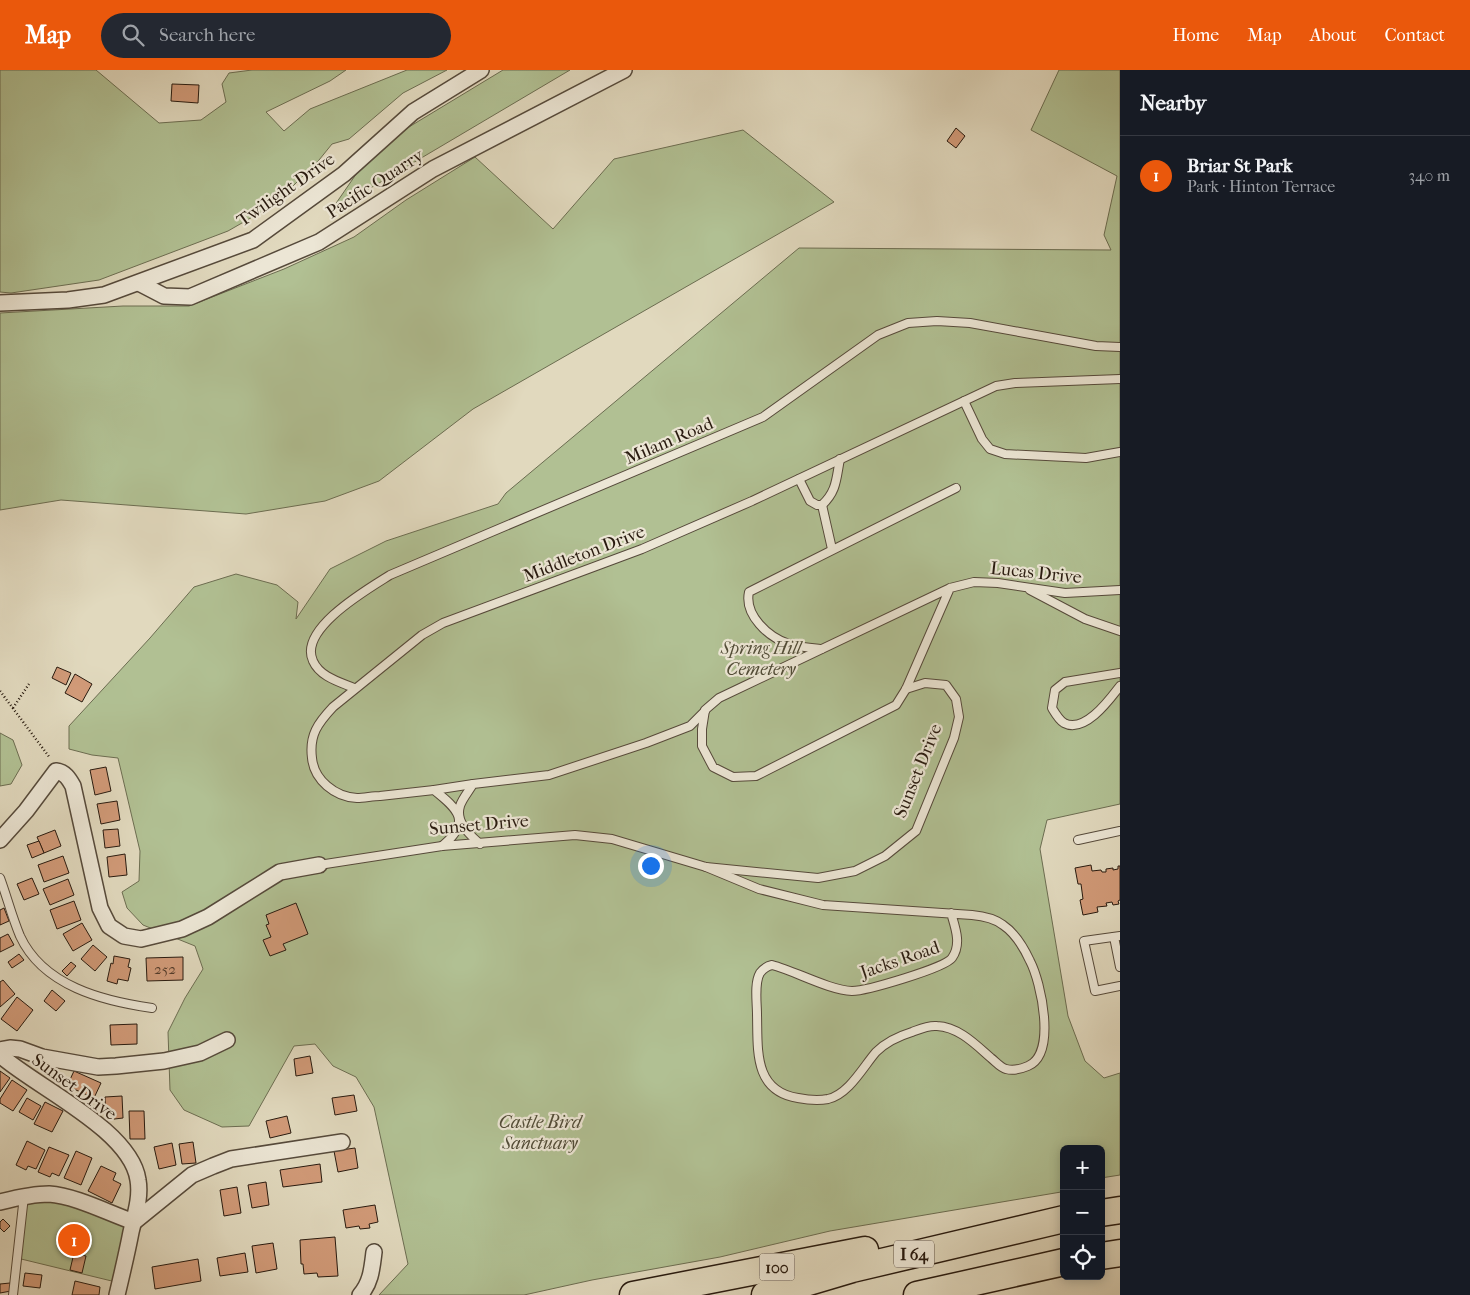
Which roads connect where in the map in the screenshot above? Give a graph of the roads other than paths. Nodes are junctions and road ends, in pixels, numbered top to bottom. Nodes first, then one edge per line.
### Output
1 (481, 70) edge
2 (624, 70) edge
3 (139, 283) junction
4 (0, 303) edge
5 (1120, 347) edge
6 (1120, 379) edge
7 (964, 401) junction
8 (1120, 452) edge
9 (840, 460) junction
10 (798, 479) junction
11 (956, 488) dead end
12 (822, 505) junction
13 (832, 549) junction
14 (1024, 587) junction
15 (950, 588) junction
16 (1120, 590) edge
17 (1120, 631) edge
18 (821, 649) junction
19 (1120, 673) edge
20 (1120, 686) edge
21 (354, 688) junction
22 (906, 689) junction
23 (705, 710) junction
24 (473, 784) junction
25 (434, 790) junction
26 (459, 819) junction
27 (1120, 830) edge
28 (0, 840) edge
29 (1078, 840) dead end
30 (480, 844) junction
31 (442, 846) junction
32 (319, 865) joint
33 (706, 867) junction
34 (0, 878) edge
35 (951, 913) junction
36 (1117, 936) edge
37 (1120, 968) edge
38 (1120, 986) edge
39 (152, 1008) dead end
40 (227, 1040) dead end
41 (0, 1050) edge
42 (0, 1055) edge
43 (342, 1142) dead end
44 (24, 1196) junction
45 (0, 1202) edge
46 (1120, 1210) edge
47 (1105, 1212) edge
48 (1060, 1220) edge
49 (134, 1222) junction
50 (374, 1252) dead end
51 (921, 1252) junction
52 (1120, 1253) edge
53 (1105, 1255) edge
54 (1057, 1263) edge
55 (13, 1295) edge
56 (117, 1295) edge
57 (360, 1295) edge
58 (633, 1295) edge
59 (765, 1295) edge
60 (917, 1295) edge
61 (948, 1295) edge

1 - 3 street, Twilight Drive
2 - 3 street, Pacific Quarry
3 - 4 street, Twilight Drive
5 - 21 lane, Milam Road
6 - 7 lane, Middleton Drive
7 - 8 lane
7 - 9 lane, Middleton Drive
9 - 10 lane, Middleton Drive
9 - 12 lane
10 - 12 lane
10 - 21 lane, Middleton Drive
11 - 13 lane
12 - 13 lane
13 - 18 lane
14 - 15 lane, Lucas Drive
14 - 16 lane, Lucas Drive
14 - 17 lane
15 - 18 lane, Lucas Drive
15 - 22 lane
18 - 23 lane, Lucas Drive
19 - 20 lane
21 - 25 lane, Middleton Drive
22 - 23 lane
22 - 33 lane, Sunset Drive
23 - 24 lane, Middleton Drive
24 - 25 lane, Middleton Drive
24 - 26 lane
25 - 26 lane
26 - 30 lane
26 - 31 lane
27 - 29 lane
28 - 32 street, Sunset Drive
30 - 31 lane, Sunset Drive
30 - 33 lane, Sunset Drive
31 - 32 lane, Sunset Drive
33 - 35 lane, Jacks Road
34 - 39 lane
35 - 35 lane, Jacks Road
36 - 37 lane
36 - 38 lane
40 - 41 street
42 - 49 street, Sunset Drive
43 - 49 street
44 - 45 street
44 - 49 street
44 - 55 lane
46 - 47 highway
48 - 51 highway, I 64
49 - 56 street, Sunset Drive
50 - 57 street
51 - 58 highway, 100
51 - 59 highway, I 64
52 - 53 highway
54 - 60 highway, I 64
54 - 61 highway

